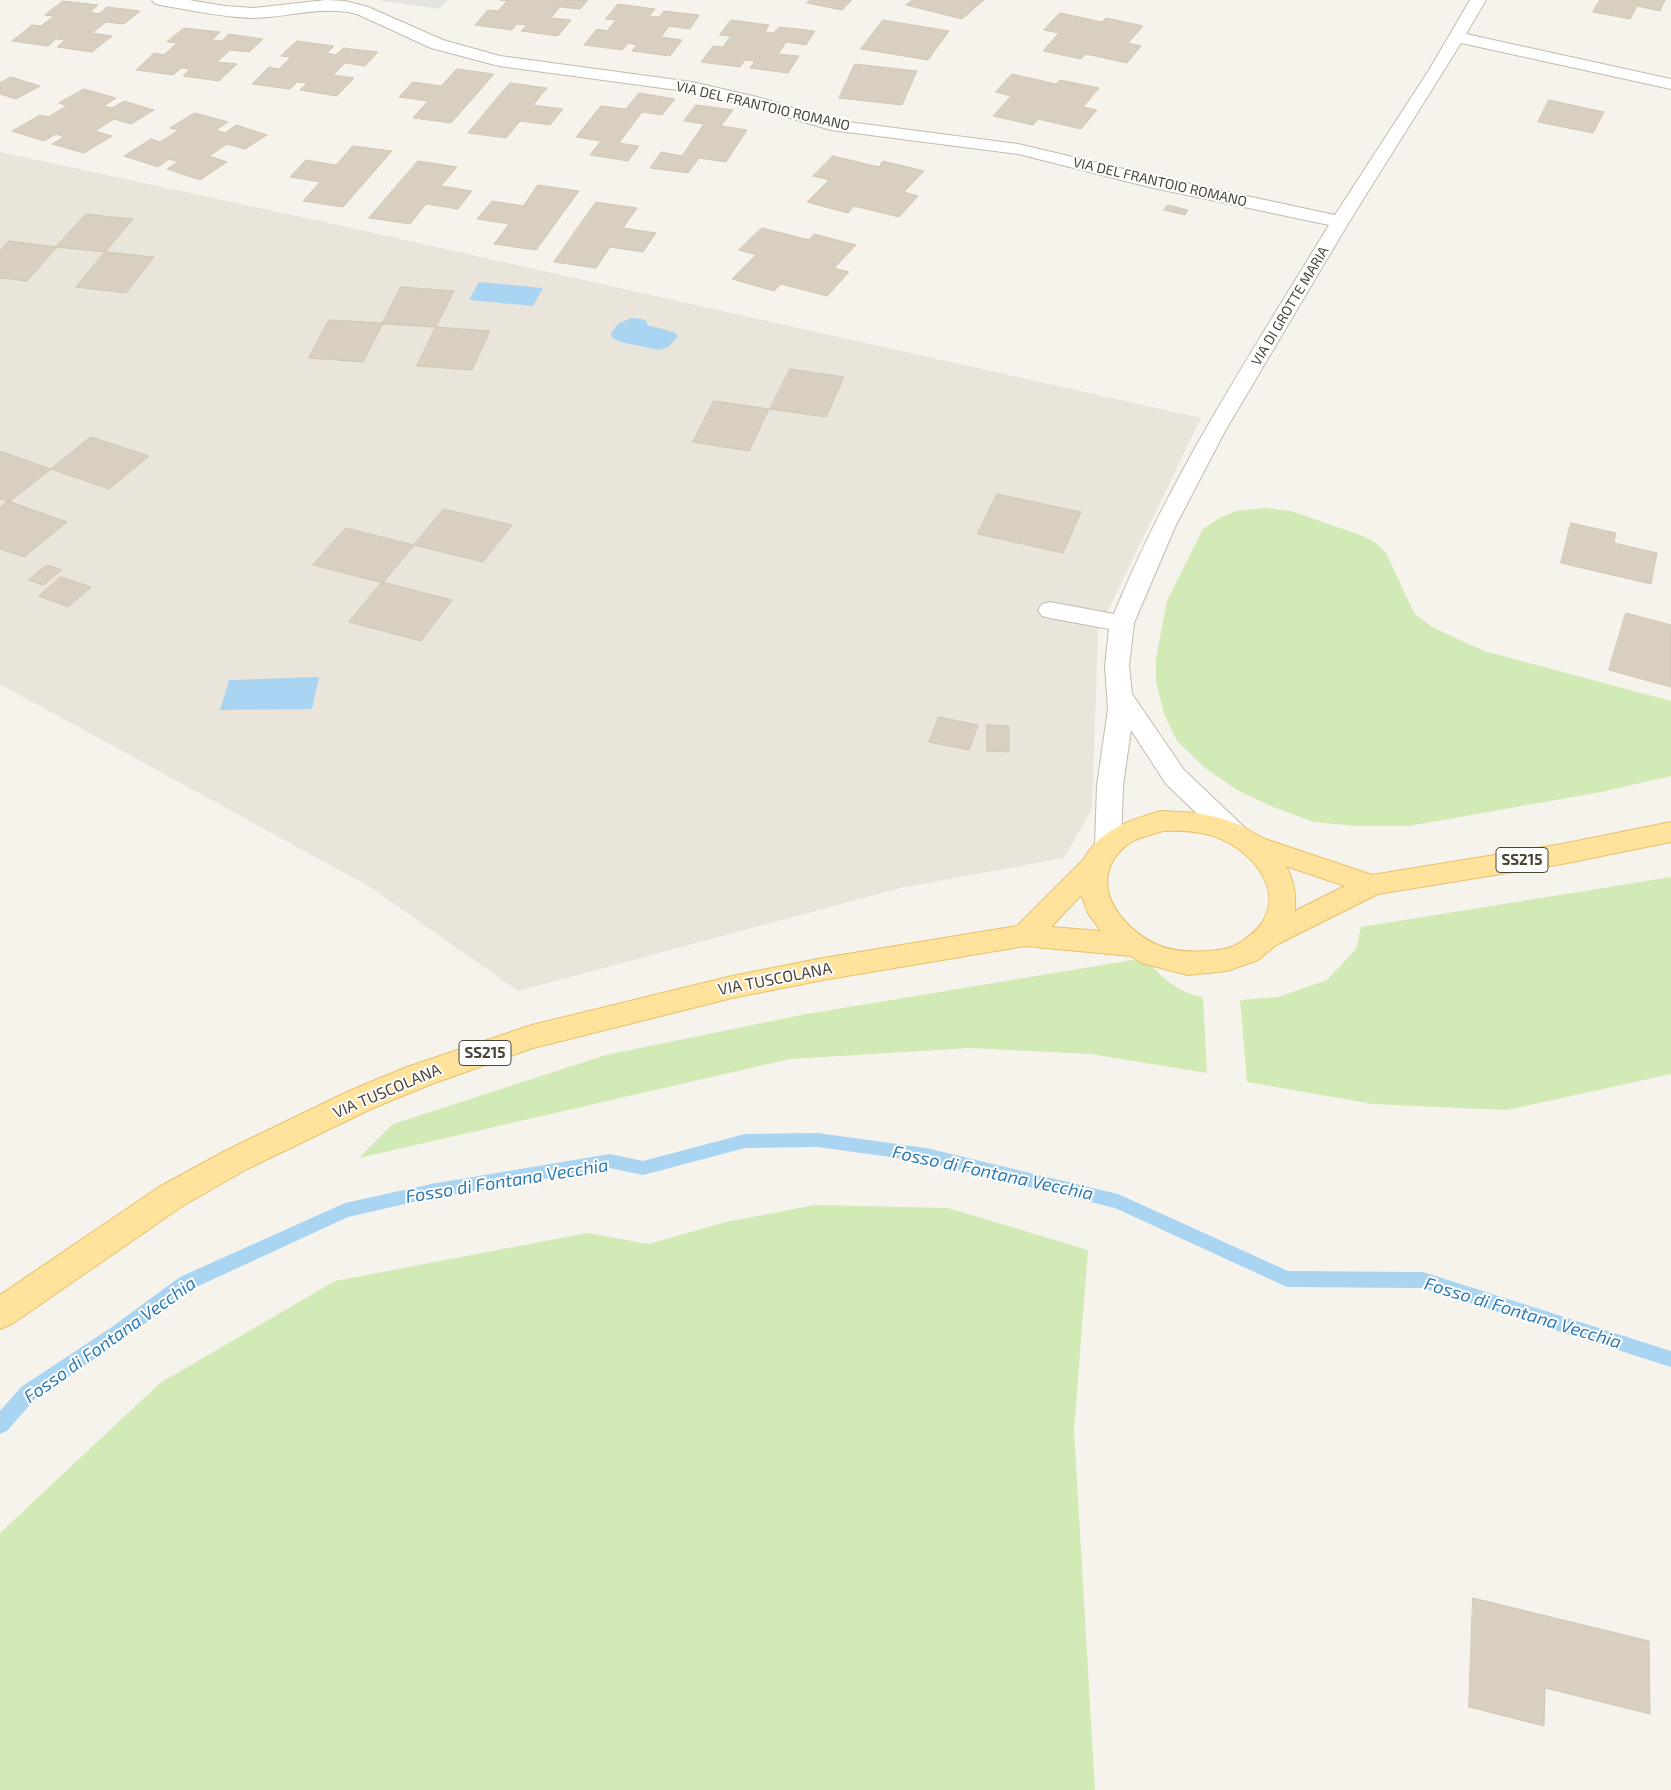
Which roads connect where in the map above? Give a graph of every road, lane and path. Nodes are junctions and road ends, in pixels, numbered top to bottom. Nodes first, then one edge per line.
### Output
1 (160, 0) edge
2 (1478, 0) edge
3 (1457, 37) junction
4 (1671, 84) edge
5 (1340, 222) junction
6 (1050, 610) dead end
7 (1122, 623) junction
8 (1120, 695) junction
9 (1671, 832) edge
10 (1243, 839) junction
11 (1102, 855) junction
12 (1372, 885) junction
13 (1025, 935) junction
14 (1268, 937) junction
15 (1132, 945) junction
16 (0, 1314) edge

1 - 5 street, VIA DEL FRANTOIO ROMANO
2 - 3 street, VIA DI GROTTE MARIA
3 - 4 street
3 - 5 street, VIA DI GROTTE MARIA
5 - 7 street, VIA DI GROTTE MARIA
6 - 7 street
7 - 8 street, VIA DI GROTTE MARIA
8 - 10 street
8 - 11 street, VIA DI GROTTE MARIA
9 - 12 main road, SS215
10 - 11 main road
10 - 12 main road
10 - 14 main road
11 - 13 main road
11 - 15 main road
12 - 14 main road
13 - 15 main road, VIA TUSCOLANA
13 - 16 main road, VIA TUSCOLANA / SS215
14 - 15 main road

